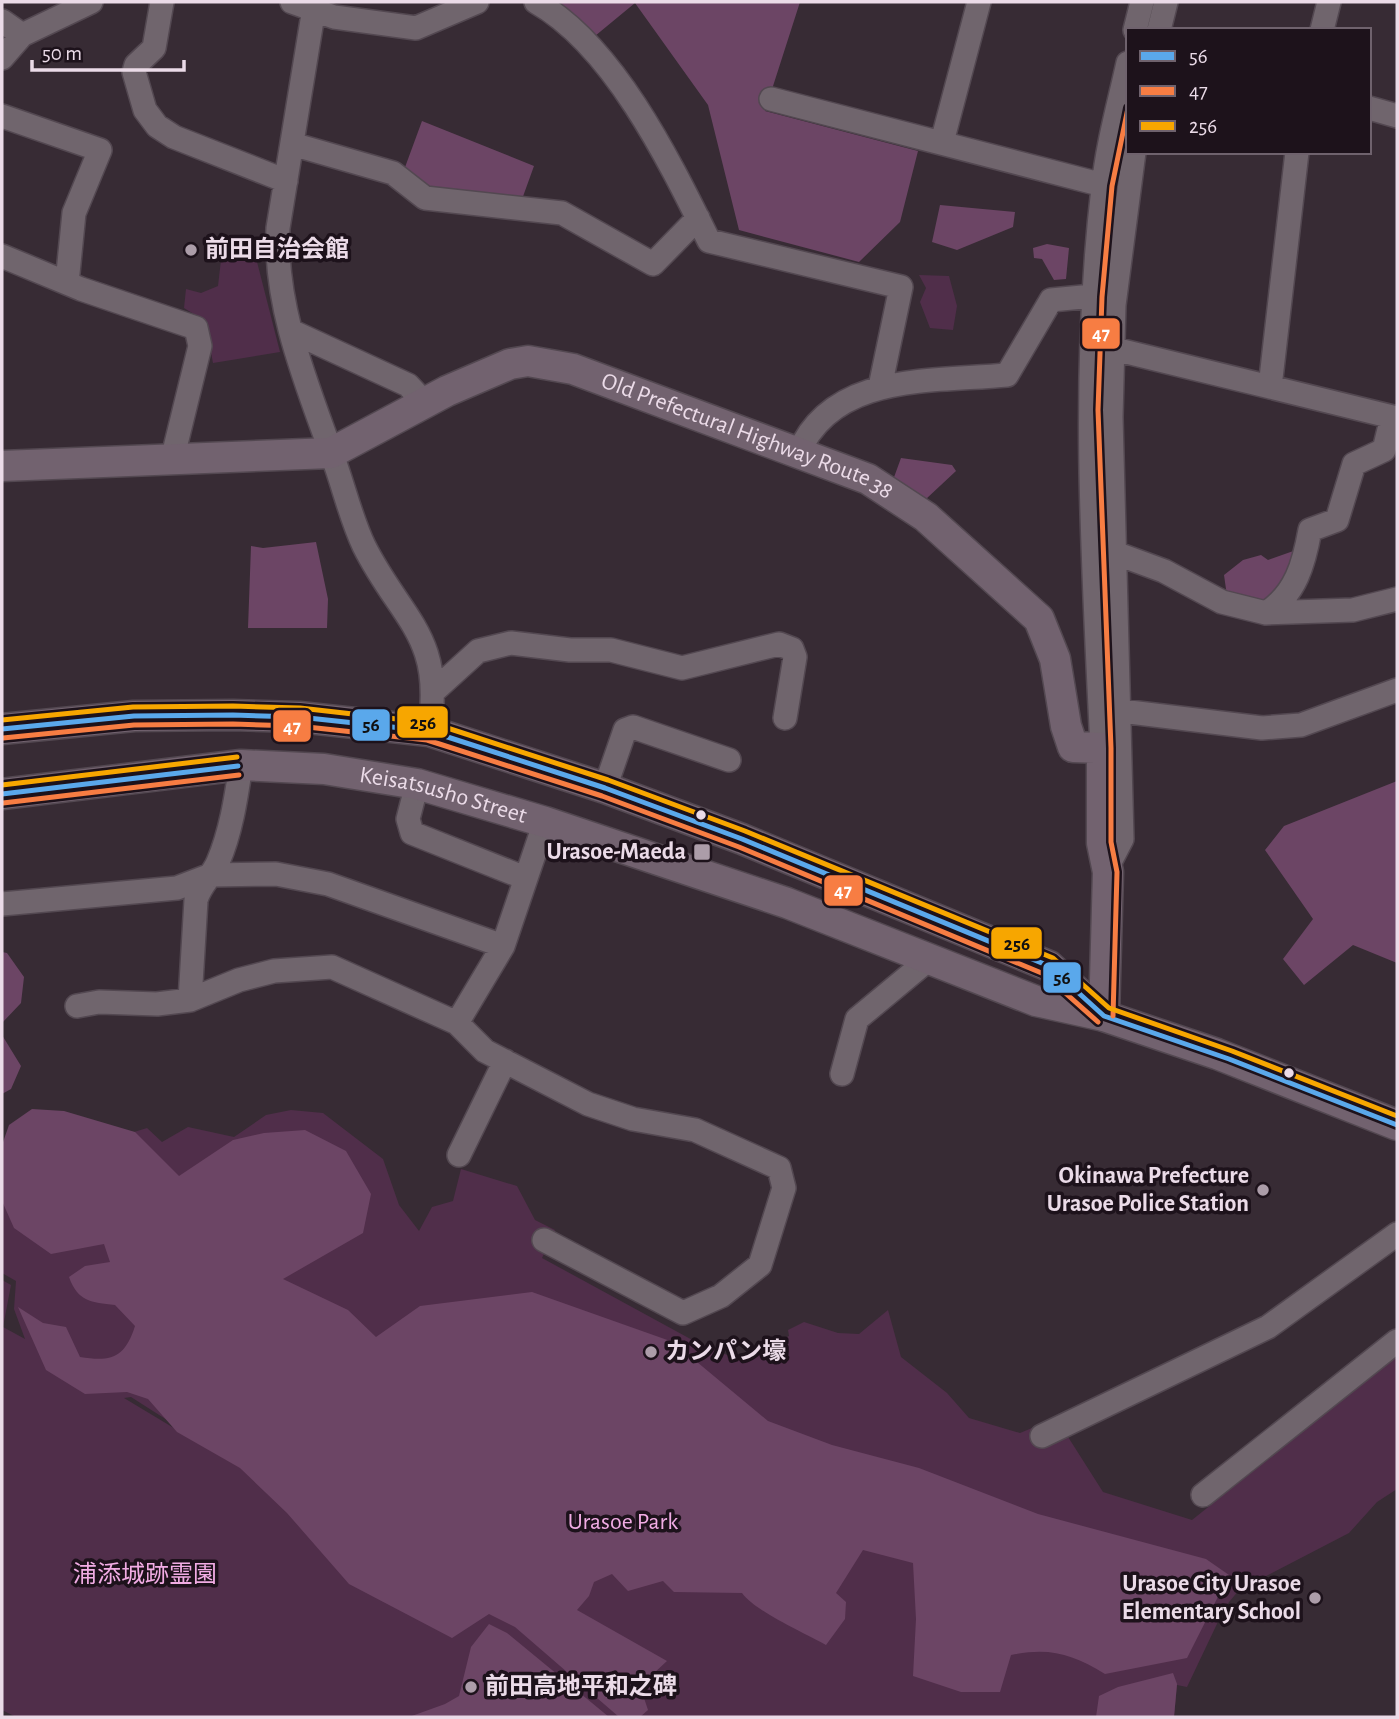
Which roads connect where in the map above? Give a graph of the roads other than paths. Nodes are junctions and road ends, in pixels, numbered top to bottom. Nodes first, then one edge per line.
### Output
1 (162, 2) edge
2 (477, 2) edge
3 (536, 2) edge
4 (979, 2) edge
5 (1142, 2) edge
6 (1166, 2) edge
7 (1329, 2) edge
8 (77, 4) edge
9 (306, 5) edge
10 (2, 21) edge
11 (1136, 28) edge
12 (1160, 28) edge
13 (1322, 28) edge
14 (22, 35) junction
15 (2, 58) edge
16 (1126, 73) edge
17 (771, 99) dead end
18 (1371, 109) edge
19 (2, 116) edge
20 (1397, 116) edge
21 (942, 142) junction
22 (292, 145) junction
23 (1134, 154) edge
24 (1297, 154) edge
25 (286, 181) junction
26 (1103, 185) junction
27 (698, 218) junction
28 (2, 256) edge
29 (67, 283) junction
30 (1093, 296) junction
31 (291, 331) junction
32 (1102, 346) junction
33 (880, 387) junction
34 (1270, 387) junction
35 (424, 402) junction
36 (1395, 417) edge
37 (331, 453) junction
38 (798, 454) junction
39 (172, 460) junction
40 (2, 466) edge
41 (1115, 552) junction
42 (1397, 599) edge
43 (1266, 613) junction
44 (1397, 690) edge
45 (434, 691) junction
46 (1121, 712) junction
47 (785, 718) dead end
48 (2, 729) edge
49 (429, 731) junction
50 (1102, 748) junction
51 (729, 760) dead end
52 (241, 765) junction
53 (417, 784) junction
54 (605, 788) junction
55 (2, 793) edge
56 (545, 822) junction
57 (1108, 866) junction
58 (211, 876) junction
59 (525, 878) junction
60 (2, 904) edge
61 (503, 946) junction
62 (928, 960) junction
63 (190, 1000) junction
64 (77, 1006) dead end
65 (1104, 1016) junction
66 (457, 1023) junction
67 (505, 1061) junction
68 (842, 1074) dead end
69 (1397, 1125) edge
70 (459, 1155) dead end
71 (1397, 1234) edge
72 (544, 1240) dead end
73 (1397, 1341) edge
74 (1042, 1436) dead end
75 (1203, 1495) dead end

1 - 25 street
2 - 9 street
3 - 27 street
4 - 21 street
5 - 11 street
6 - 12 street
7 - 13 street
8 - 14 street
9 - 22 street
10 - 14 street
14 - 15 street
16 - 26 street
17 - 21 street
18 - 20 street
19 - 29 street
21 - 26 street
22 - 25 street
22 - 27 street
23 - 32 street
24 - 34 street
25 - 31 street
26 - 30 street
27 - 33 street
28 - 29 street
29 - 39 street
30 - 32 street
30 - 33 street
31 - 35 street
31 - 37 street
32 - 34 street
32 - 41 street
32 - 50 street
33 - 38 street
34 - 36 street
35 - 37 main road, Old Prefectural Highway Route 38
35 - 38 main road, Old Prefectural Highway Route 38
36 - 43 street
37 - 39 main road, Old Prefectural Highway Route 38
37 - 45 street
38 - 50 main road, Old Prefectural Highway Route 38
39 - 40 main road, Old Prefectural Highway Route 38
41 - 43 street
41 - 46 street
42 - 43 street
44 - 46 street
45 - 47 street
45 - 49 street
46 - 57 street
48 - 49 main road, Keisatsusho Street
49 - 54 main road, Keisatsusho Street
50 - 57 main road
51 - 54 street
52 - 53 main road, Keisatsusho Street
52 - 55 main road, Keisatsusho Street
52 - 58 street
53 - 56 main road, Keisatsusho Street
53 - 59 street
54 - 65 main road, Keisatsusho Street
56 - 59 street
56 - 62 main road, Keisatsusho Street
57 - 65 main road
58 - 60 street
58 - 61 street
58 - 63 street
59 - 61 street
61 - 66 street
62 - 65 main road, Keisatsusho Street
62 - 68 street
63 - 64 street
63 - 66 street
65 - 69 main road, Keisatsusho Street
66 - 67 street
67 - 70 street
67 - 72 street
71 - 74 street
73 - 75 street

